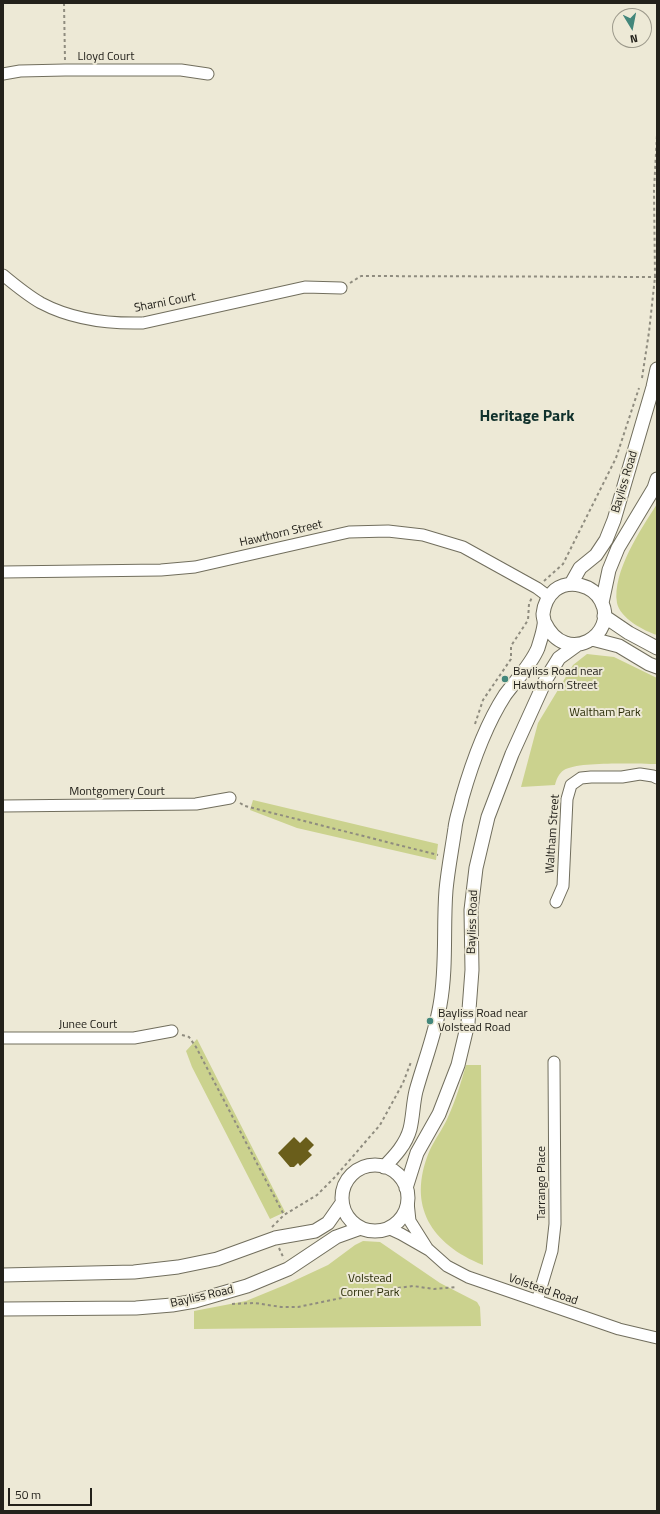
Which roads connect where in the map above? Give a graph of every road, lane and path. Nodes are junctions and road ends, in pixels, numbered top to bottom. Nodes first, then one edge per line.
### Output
1 (64, 3) edge
2 (65, 70) junction
3 (3, 74) edge
4 (208, 74) dead end
5 (3, 275) edge
6 (657, 277) edge
7 (341, 288) joint
8 (657, 369) edge
9 (657, 480) edge
10 (3, 572) edge
11 (571, 584) junction
12 (549, 597) junction
13 (602, 603) junction
14 (604, 616) junction
15 (545, 623) junction
16 (592, 639) junction
17 (577, 645) junction
18 (657, 648) edge
19 (511, 659) dead end
20 (657, 667) edge
21 (526, 668) junction
22 (657, 778) edge
23 (230, 798) joint
24 (3, 806) edge
25 (438, 855) dead end
26 (556, 902) dead end
27 (172, 1032) joint
28 (3, 1038) edge
29 (554, 1062) dead end
30 (384, 1167) junction
31 (406, 1188) junction
32 (408, 1202) junction
33 (342, 1203) junction
34 (284, 1215) dead end
35 (361, 1228) junction
36 (388, 1228) junction
37 (429, 1250) junction
38 (3, 1275) edge
39 (456, 1287) dead end
40 (537, 1301) junction
41 (232, 1304) dead end
42 (3, 1309) edge
43 (657, 1338) edge

1 - 2 path
2 - 3 street, Lloyd Court
2 - 4 street, Lloyd Court
5 - 7 street, Sharni Court
6 - 7 path
8 - 11 street, Bayliss Road
9 - 13 street, Bayliss Road
10 - 12 street, Hawthorn Street
11 - 12 street
11 - 13 street
12 - 15 street
13 - 14 street, Bayliss Road
14 - 16 street
14 - 18 street
15 - 17 street
15 - 21 street
16 - 17 street, Bayliss Road
16 - 20 street
17 - 31 street, Bayliss Road
19 - 21 path
21 - 30 street
22 - 26 street, Waltham Street
23 - 24 street, Montgomery Court
23 - 25 path
27 - 28 street, Junee Court
27 - 34 path
29 - 40 street, Tarrango Place
30 - 31 street, Bayliss Road
30 - 33 street
31 - 32 street, Bayliss Road
32 - 36 street
32 - 37 street, Volstead Road
33 - 35 street
33 - 38 street
35 - 36 street, Bayliss Road
35 - 42 street, Bayliss Road
36 - 37 street, Volstead Road
37 - 40 street, Volstead Road
39 - 41 path
40 - 43 street, Volstead Road

